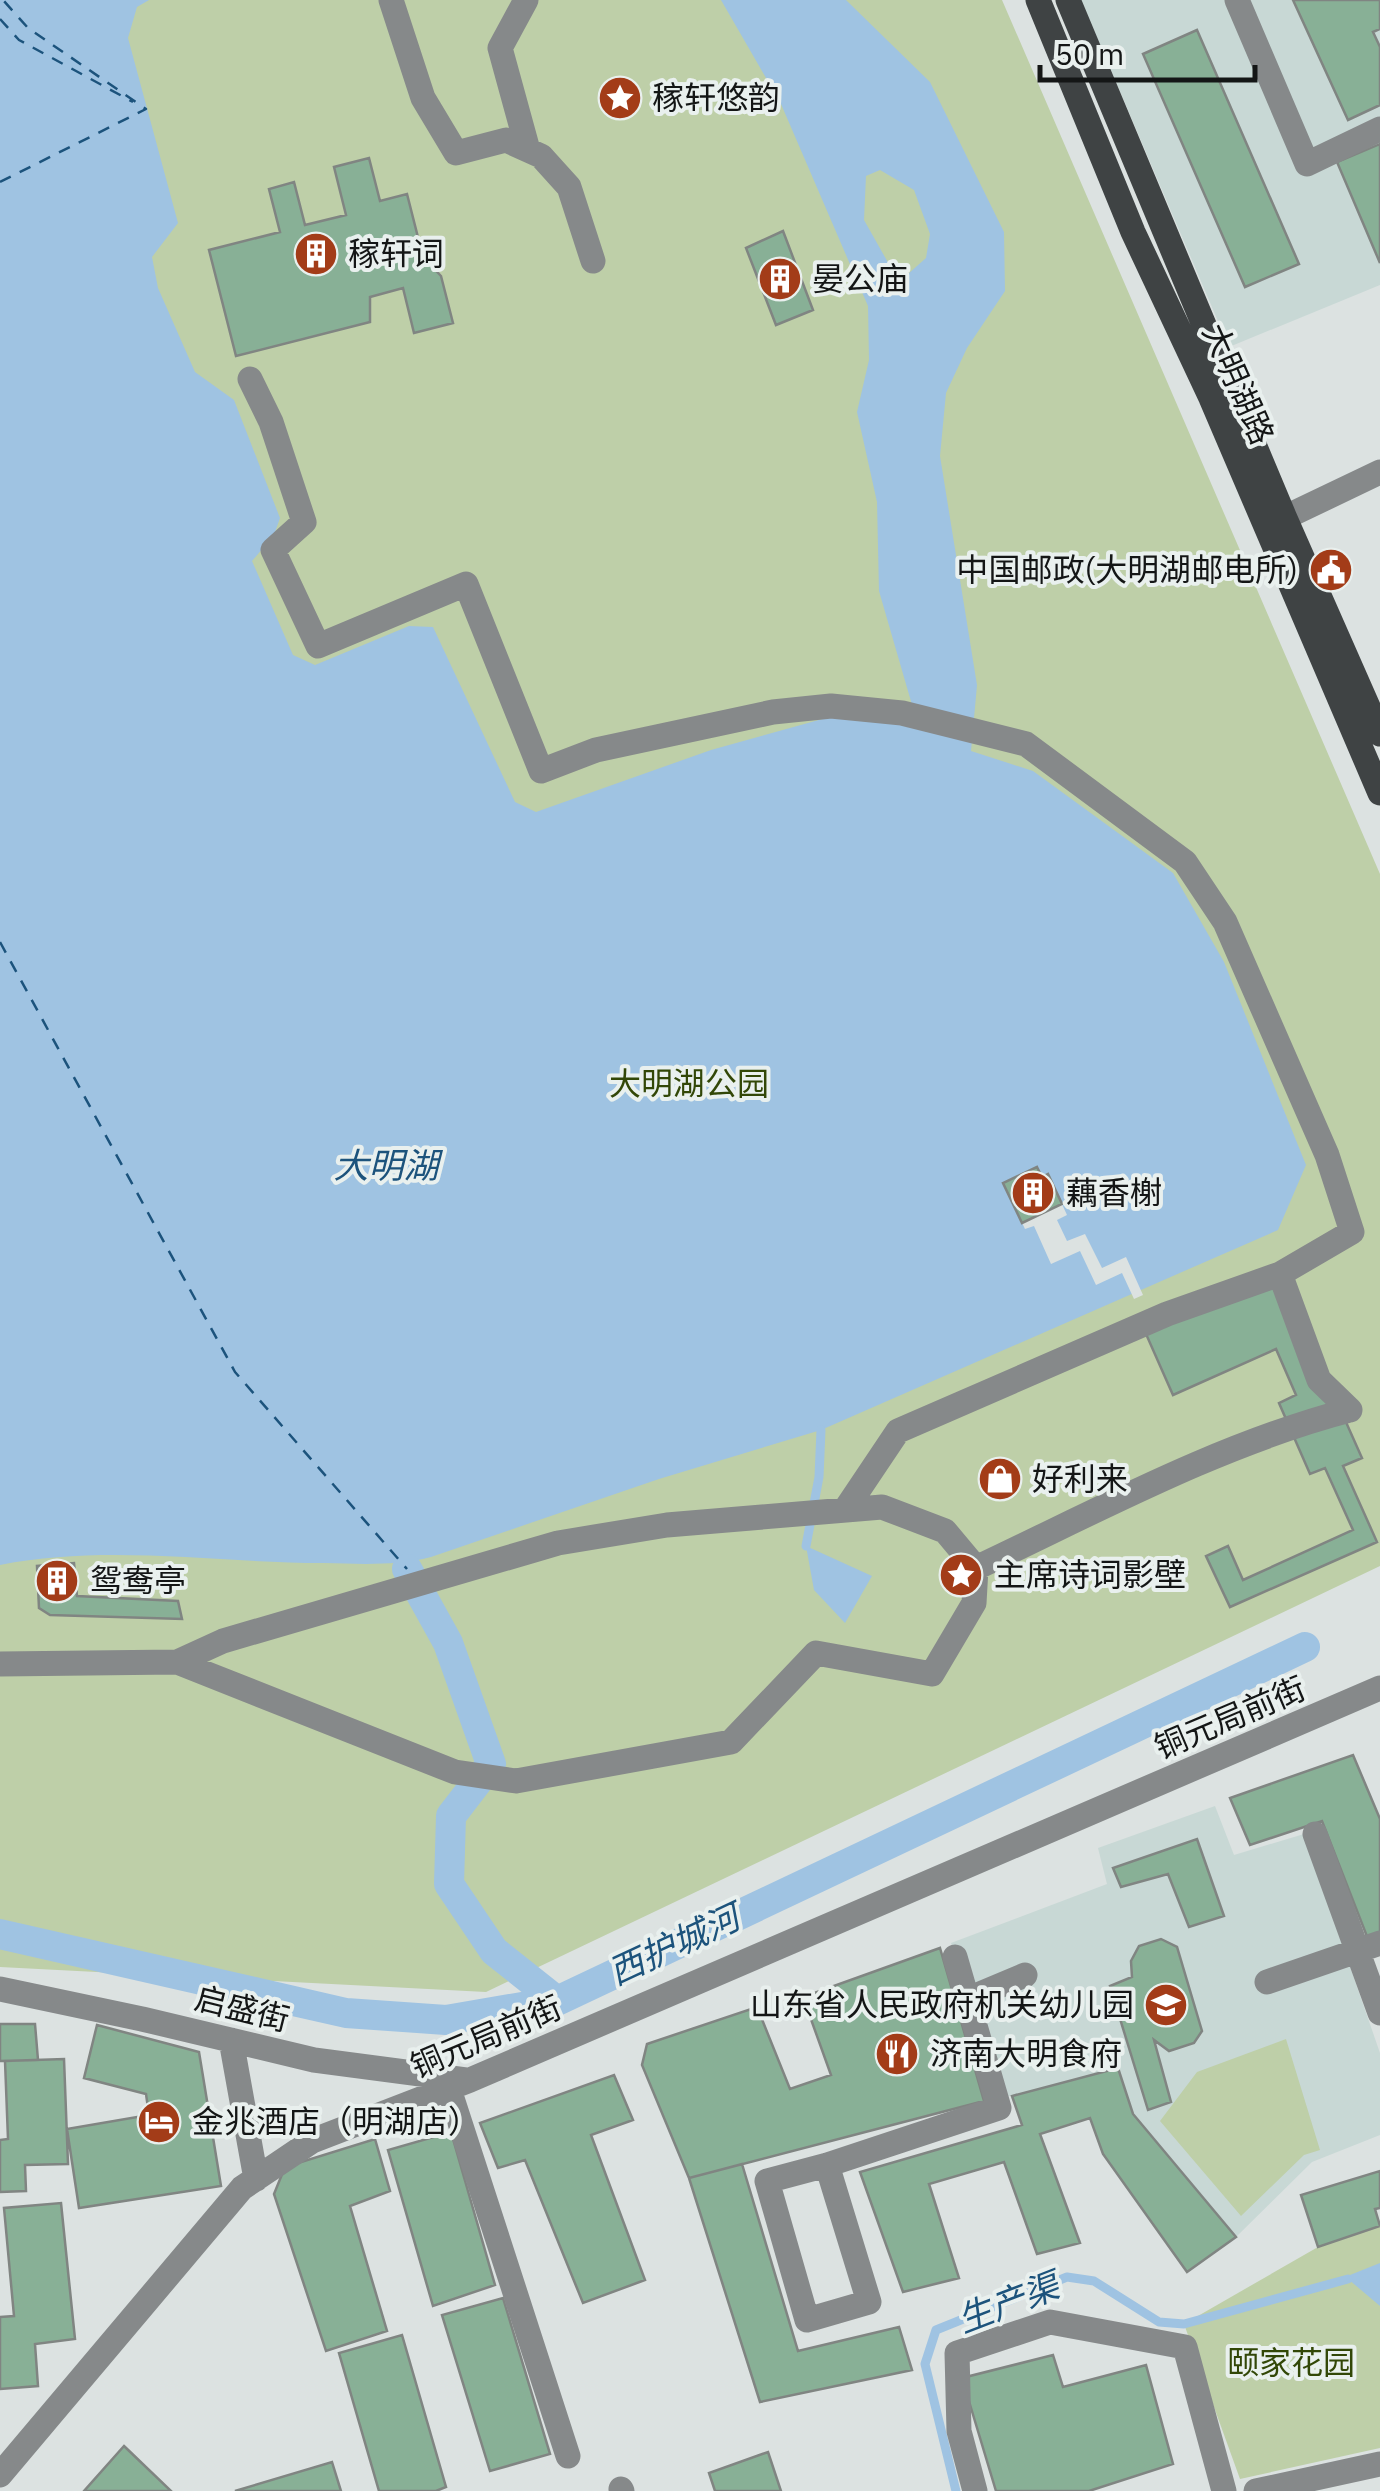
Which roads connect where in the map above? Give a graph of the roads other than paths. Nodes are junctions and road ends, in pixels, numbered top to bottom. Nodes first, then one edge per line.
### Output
1 (391, 0) edge
2 (526, 0) edge
3 (1038, 0) edge
4 (1068, 0) edge
5 (1237, 0) edge
6 (1380, 129) edge
7 (528, 150) junction
8 (593, 261) dead end
9 (250, 379) dead end
10 (1380, 472) edge
11 (1274, 521) junction
12 (1380, 734) edge
13 (1380, 793) edge
14 (1280, 1274) junction
15 (838, 1511) junction
16 (976, 1568) junction
17 (178, 1662) junction
18 (0, 1664) edge
19 (1380, 1688) edge
20 (1315, 1834) dead end
21 (1368, 1946) edge
22 (955, 1957) dead end
23 (1025, 1976) dead end
24 (1266, 1982) dead end
25 (0, 1990) edge
26 (968, 2000) junction
27 (1380, 2013) edge
28 (231, 2040) junction
29 (460, 2084) junction
30 (827, 2165) junction
31 (256, 2179) junction
32 (568, 2456) dead end
33 (1380, 2464) edge
34 (0, 2475) edge
35 (0, 2486) edge
36 (6, 2491) edge
37 (975, 2491) edge
38 (1224, 2491) edge
39 (1256, 2491) edge

1 - 7 street
2 - 7 street
3 - 11 main road, 大明湖路
4 - 11 main road, 大明湖路
5 - 6 street
7 - 8 street
9 - 14 street
10 - 11 street
11 - 12 main road, 大明湖路
11 - 13 main road, 大明湖路
14 - 15 street
14 - 16 street
15 - 16 street
15 - 17 street
16 - 17 street
17 - 18 street
19 - 29 street, 铜元局前街
20 - 21 street
21 - 24 street
21 - 27 street
22 - 26 street
23 - 26 street
25 - 28 street, 启盛街
26 - 30 street
28 - 29 street, 启盛街
28 - 31 street
29 - 31 street, 铜元局前街
29 - 32 street
30 - 30 street
31 - 34 street, 铜元局前街
33 - 39 street
35 - 36 street
37 - 38 street

